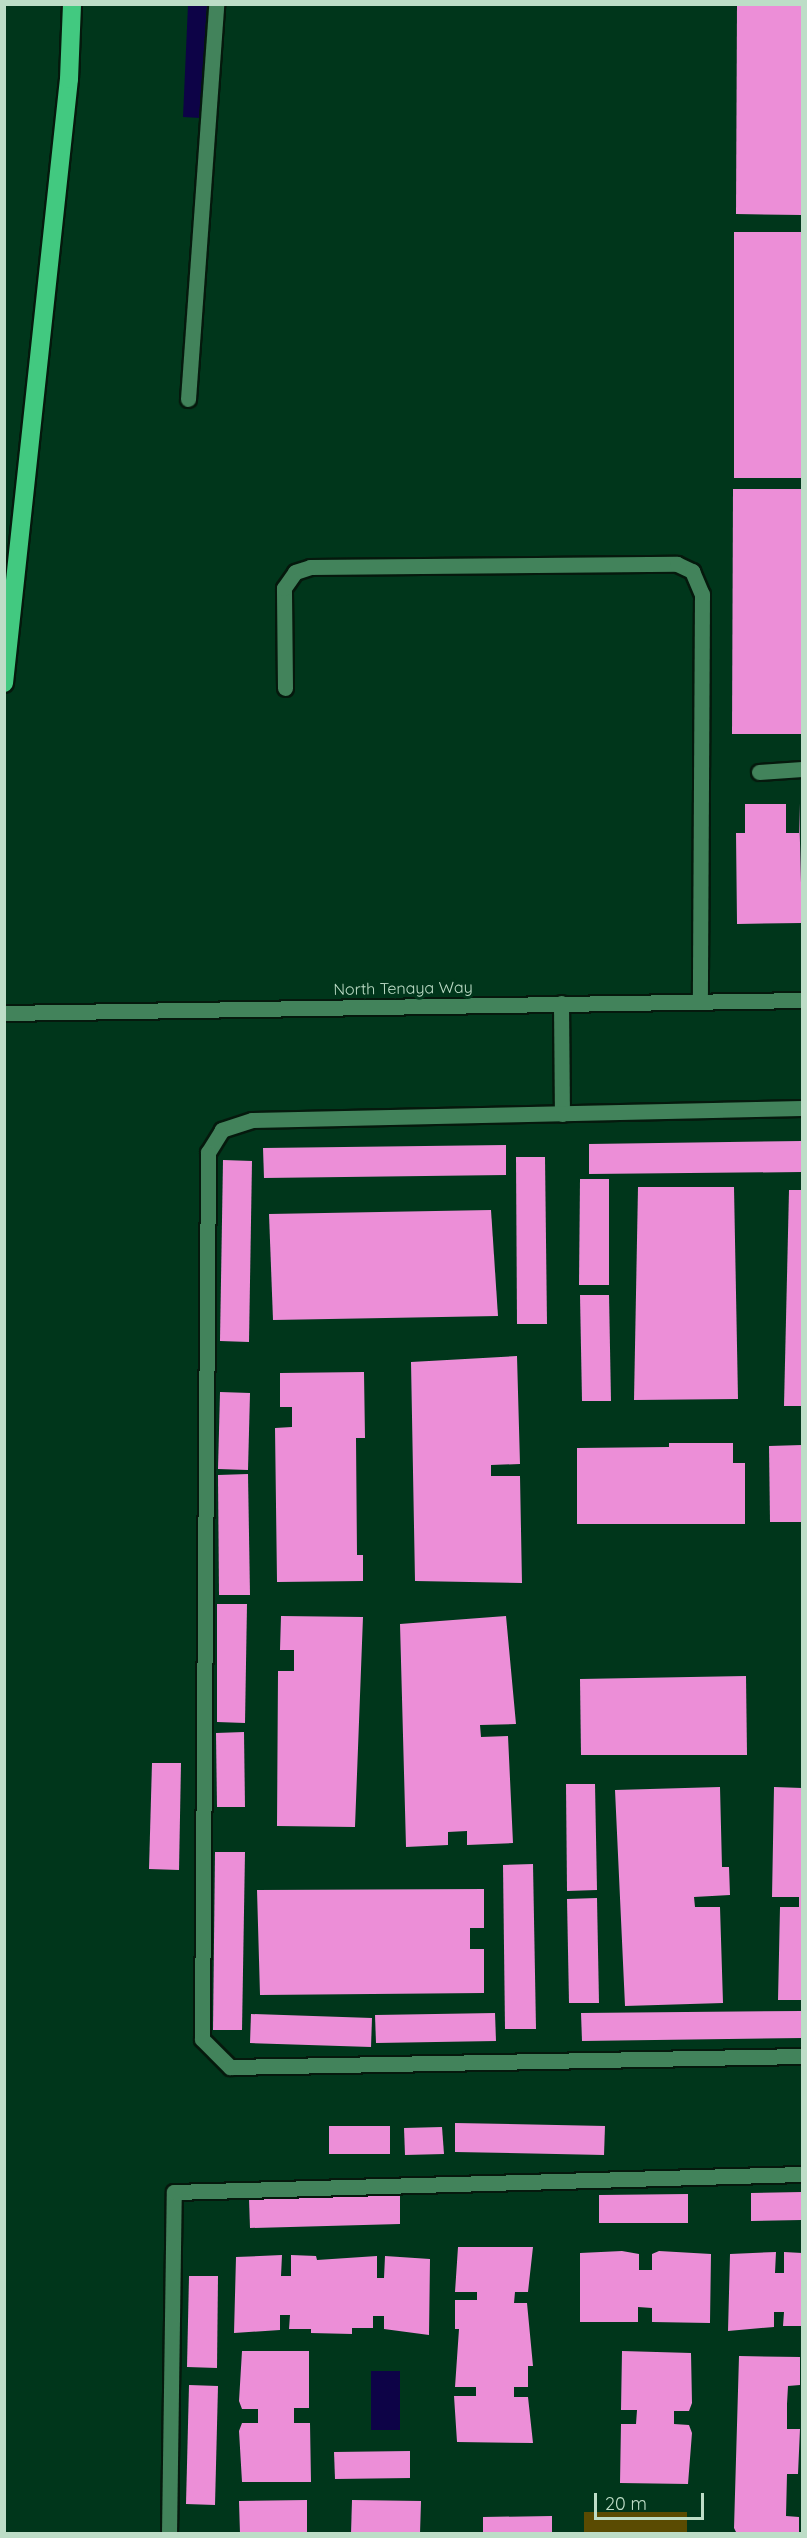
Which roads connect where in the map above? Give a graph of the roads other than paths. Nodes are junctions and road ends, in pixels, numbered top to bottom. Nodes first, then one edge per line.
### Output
1 (72, 4) edge
2 (85, 4) edge
3 (216, 4) edge
4 (69, 79) junction
5 (188, 399) dead end
6 (4, 683) edge
7 (285, 688) dead end
8 (802, 769) edge
9 (759, 771) dead end
10 (802, 1000) edge
11 (700, 1001) junction
12 (561, 1003) junction
13 (4, 1013) edge
14 (802, 1108) edge
15 (562, 1114) junction
16 (802, 2056) edge
17 (802, 2174) edge
18 (169, 2534) edge

1 - 4 highway
2 - 4 highway
3 - 5 street
4 - 6 highway
7 - 11 street
8 - 9 street
10 - 11 street, North Tenaya Way
11 - 12 street, North Tenaya Way
12 - 13 street, North Tenaya Way
12 - 15 street
14 - 15 street
15 - 16 street
17 - 18 street

